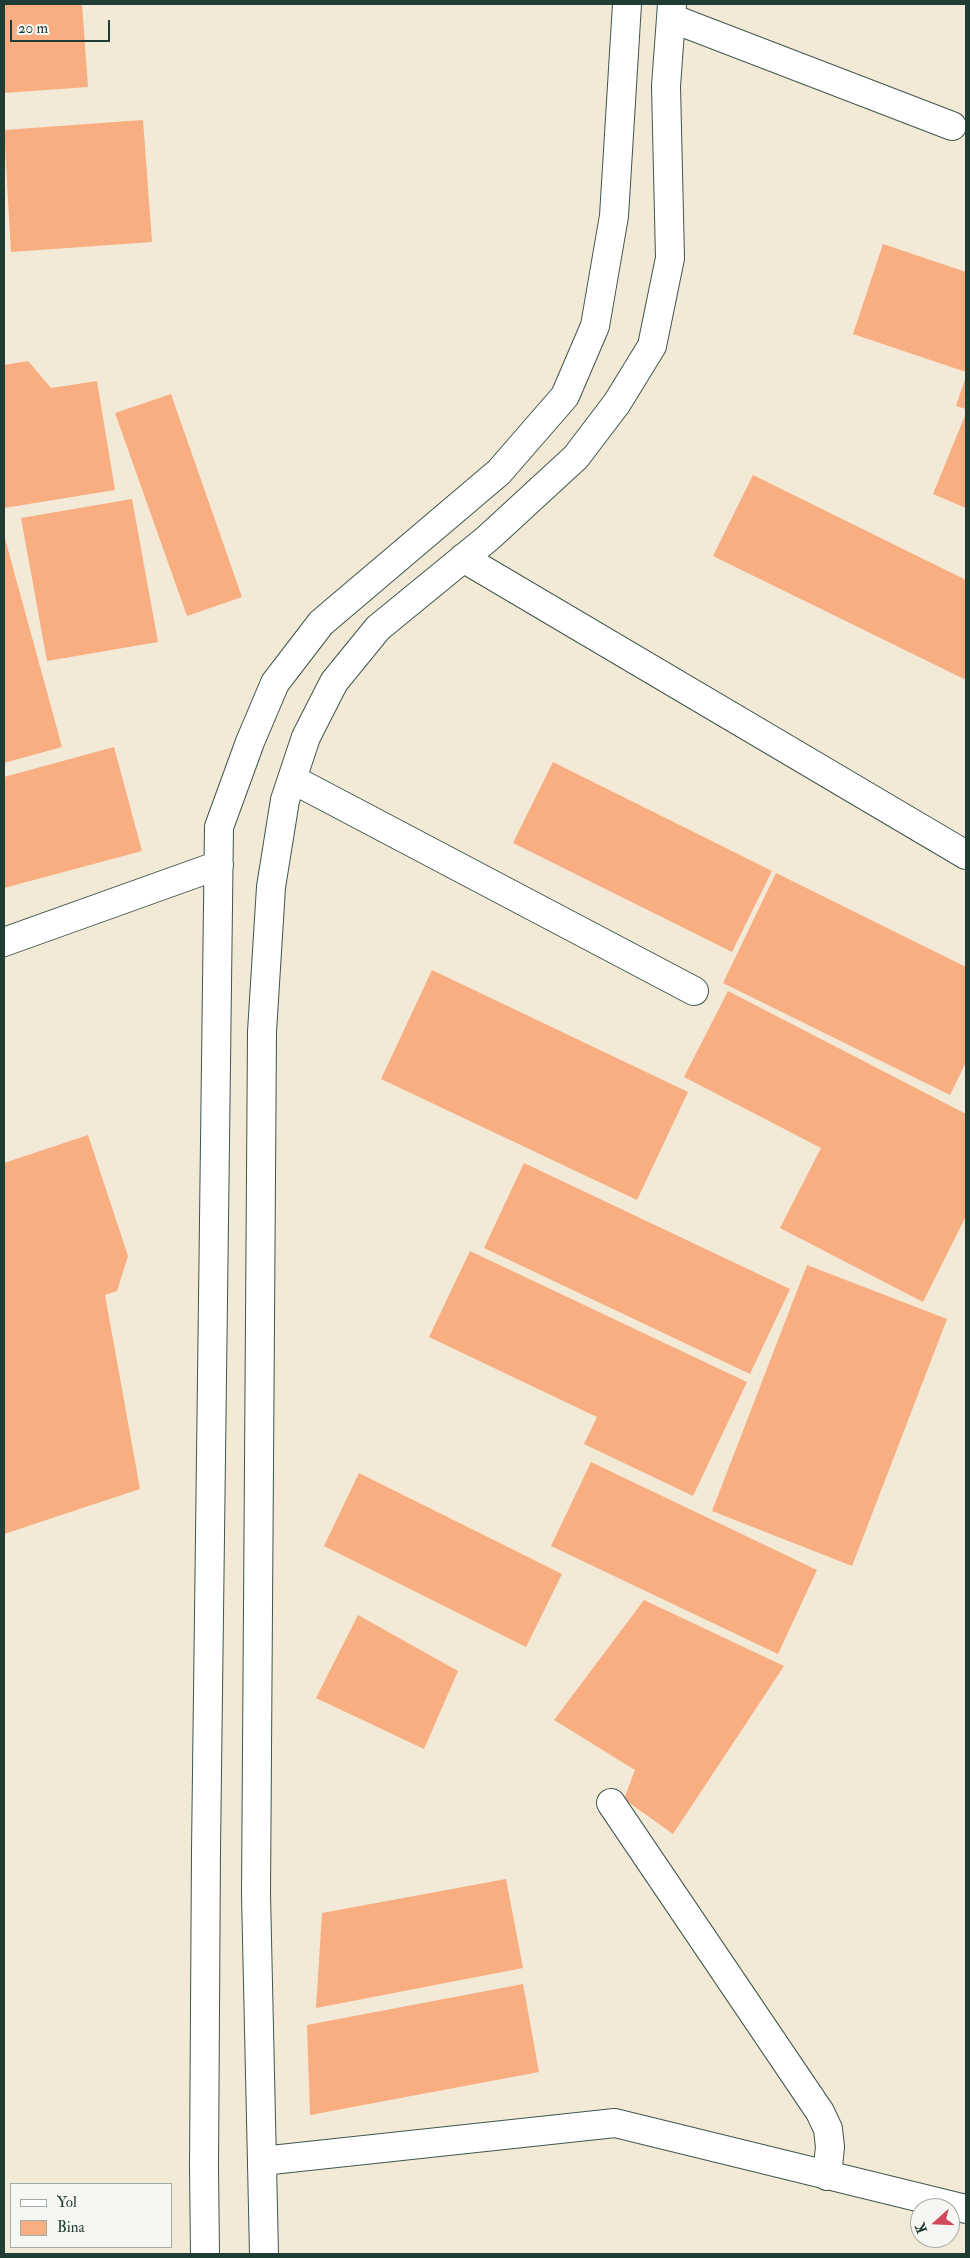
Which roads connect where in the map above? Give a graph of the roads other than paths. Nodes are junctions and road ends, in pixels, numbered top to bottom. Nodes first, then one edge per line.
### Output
1 (627, 4) edge
2 (671, 11) edge
3 (952, 126) dead end
4 (463, 558) junction
5 (292, 779) junction
6 (966, 855) edge
7 (219, 865) junction
8 (4, 942) edge
9 (694, 991) dead end
10 (611, 1803) dead end
11 (262, 2161) junction
12 (826, 2176) junction
13 (966, 2209) edge
14 (205, 2254) edge
15 (264, 2254) edge

1 - 7 street
2 - 3 street
2 - 4 street
4 - 5 street
4 - 6 street
5 - 9 street
5 - 11 street
7 - 8 street
7 - 14 street
10 - 12 street
11 - 12 street
11 - 15 street
12 - 13 street

